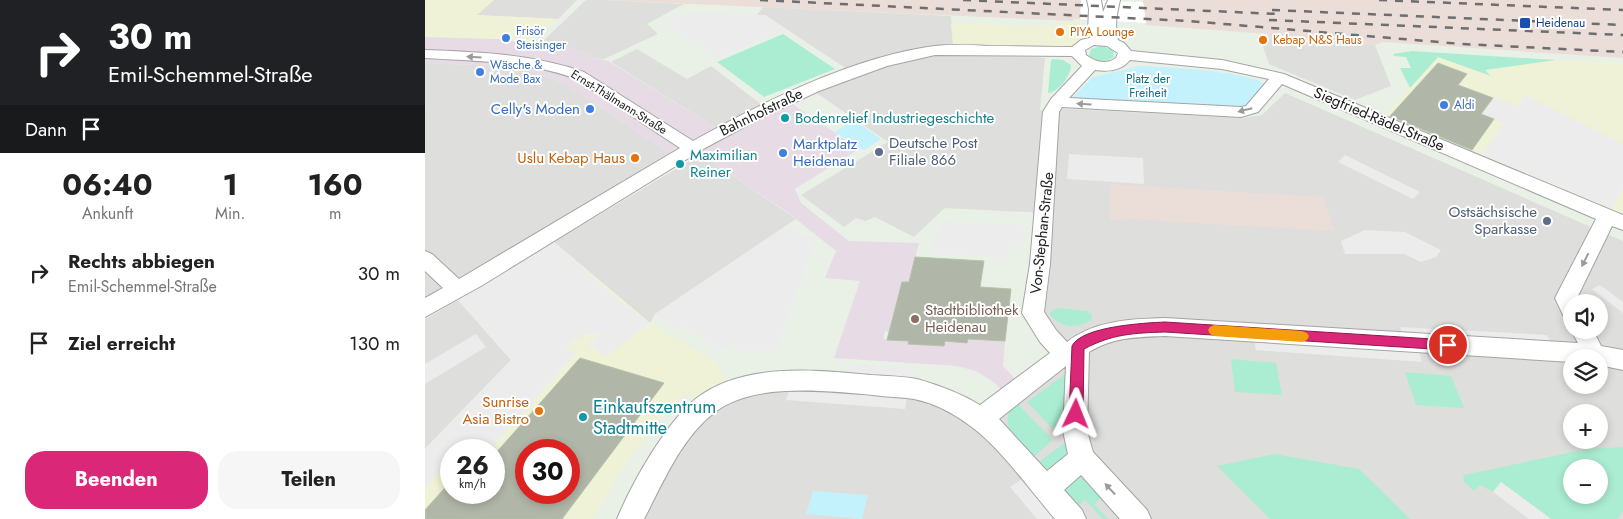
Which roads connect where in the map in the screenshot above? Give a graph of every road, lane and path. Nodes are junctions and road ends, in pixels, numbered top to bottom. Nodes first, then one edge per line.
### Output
1 (1095, 0) edge
2 (1117, 1) edge
3 (1094, 41) junction
4 (1112, 42) junction
5 (1078, 52) junction
6 (425, 54) edge
7 (1125, 55) junction
8 (1091, 65) junction
9 (1279, 77) junction
10 (1057, 102) junction
11 (691, 148) junction
12 (1615, 220) edge
13 (425, 259) edge
14 (457, 289) junction
15 (1569, 294) edge
16 (425, 308) edge
17 (1071, 350) junction
18 (1563, 352) edge
19 (1608, 357) edge
20 (1623, 360) edge
21 (981, 418) junction
22 (1081, 458) junction
23 (1046, 489) junction
24 (630, 519) edge
25 (1073, 519) edge
26 (1138, 519) edge

1 - 2 street
1 - 3 street
2 - 4 street
3 - 4 street
3 - 5 street
4 - 7 street
5 - 8 street
5 - 11 street, Bahnhofstraße
11 -> 6 street, Ernst-Thälmann-Straße
7 - 8 street
7 - 9 street, Siegfried-Rädel-Straße
8 - 10 street
9 -> 10 street
9 - 12 street, Siegfried-Rädel-Straße
10 - 17 street, Von-Stephan-Straße
11 - 14 street, Bahnhofstraße
12 -> 15 street
13 - 14 street
14 - 16 street, Bahnhofstraße
17 - 18 street
17 - 21 street
17 - 22 street
19 - 20 street
21 - 23 street
21 - 24 street
22 - 23 street
26 -> 22 street
23 - 25 street

